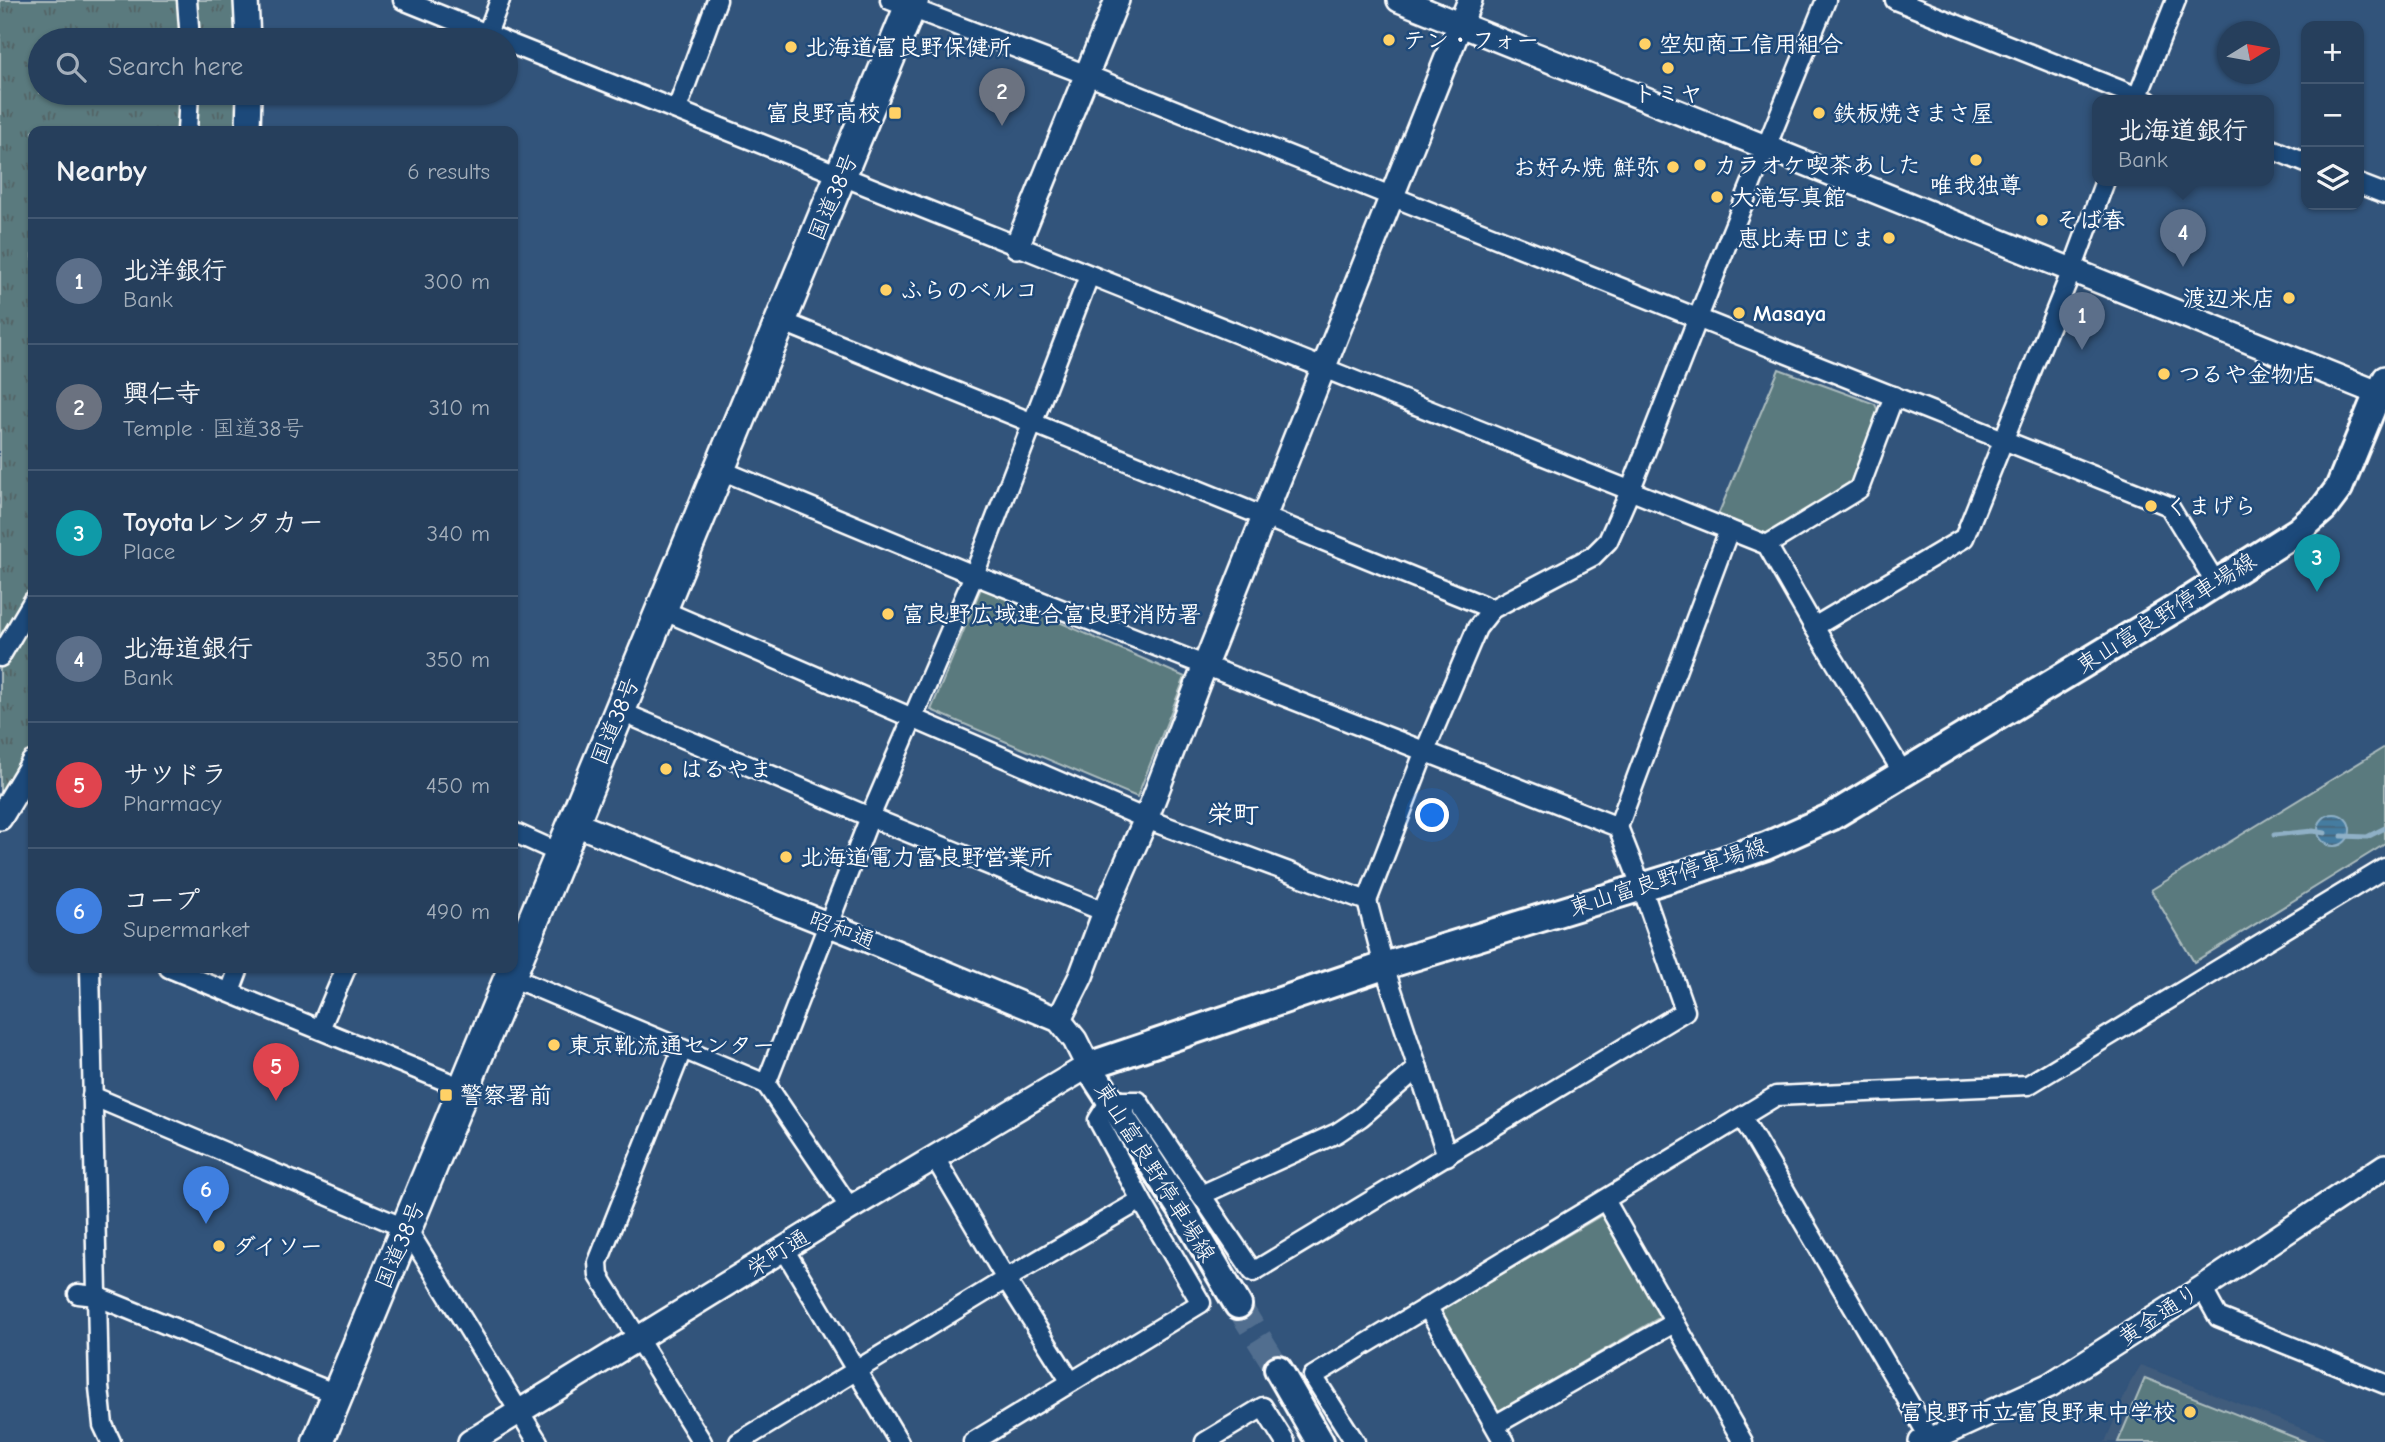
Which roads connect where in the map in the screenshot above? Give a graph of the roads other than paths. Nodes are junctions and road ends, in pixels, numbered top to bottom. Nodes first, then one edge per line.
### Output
1 (187, 0) edge
2 (246, 0) edge
3 (403, 0) edge
4 (500, 0) edge
5 (717, 0) edge
6 (1117, 0) edge
7 (1399, 0) edge
8 (1471, 0) edge
9 (1826, 0) edge
10 (1895, 0) edge
11 (2176, 0) edge
12 (904, 3) edge
13 (1461, 25) junction
14 (189, 28) edge
15 (247, 28) edge
16 (471, 28) edge
17 (499, 28) edge
18 (518, 47) edge
19 (1087, 75) junction
20 (2129, 95) edge
21 (2143, 95) edge
22 (188, 105) edge
23 (249, 105) edge
24 (677, 109) junction
25 (187, 126) edge
26 (248, 126) edge
27 (1765, 147) junction
28 (2274, 150) edge
29 (2301, 161) edge
30 (842, 176) junction
31 (2103, 186) edge
32 (2364, 186) edge
33 (2385, 194) edge
34 (1391, 196) junction
35 (1017, 246) junction
36 (2072, 270) junction
37 (1089, 276) junction
38 (1698, 318) junction
39 (781, 321) junction
40 (1325, 367) junction
41 (2383, 389) edge
42 (1894, 396) junction
43 (1032, 423) junction
44 (2004, 440) junction
45 (721, 470) junction
46 (1630, 491) junction
47 (1266, 516) junction
48 (1729, 530) junction
49 (1767, 545) junction
50 (974, 575) junction
51 (2216, 583) junction
52 (1492, 608) junction
53 (28, 609) edge
54 (660, 609) junction
55 (1814, 627) junction
56 (0, 657) edge
57 (1205, 665) junction
58 (619, 711) junction
59 (912, 716) junction
60 (1424, 753) junction
61 (28, 771) edge
62 (1903, 773) junction
63 (870, 817) junction
64 (0, 818) edge
65 (1146, 819) junction
66 (573, 824) junction
67 (1618, 827) junction
68 (518, 834) edge
69 (562, 853) junction
70 (2385, 867) edge
71 (1642, 888) junction
72 (1367, 901) junction
73 (1105, 912) junction
74 (829, 926) junction
75 (518, 958) edge
76 (1384, 966) junction
77 (90, 973) edge
78 (182, 973) edge
79 (237, 973) edge
80 (344, 973) edge
81 (512, 973) edge
82 (510, 977) junction
83 (230, 992) junction
84 (1059, 1020) junction
85 (320, 1029) junction
86 (682, 1050) junction
87 (1088, 1066) junction
88 (1418, 1068) junction
89 (766, 1084) junction
90 (465, 1089) junction
91 (92, 1096) junction
92 (1110, 1101) junction
93 (1742, 1117) junction
94 (1447, 1156) junction
95 (935, 1158) junction
96 (2380, 1175) edge
97 (1201, 1195) junction
98 (1141, 1200) junction
99 (1605, 1200) junction
100 (850, 1208) junction
101 (407, 1229) junction
102 (784, 1249) junction
103 (1006, 1279) junction
104 (2202, 1288) junction
105 (87, 1295) junction
106 (1238, 1305) tunnel mouth
107 (1428, 1308) junction
108 (1674, 1323) junction
109 (638, 1339) junction
110 (1278, 1369) tunnel mouth
111 (857, 1371) junction
112 (1071, 1382) junction
113 (2385, 1382) edge
114 (337, 1394) junction
115 (519, 1412) junction
116 (1495, 1425) junction
117 (1928, 1441) edge
118 (111, 1442) edge
119 (318, 1442) edge
120 (470, 1442) edge
121 (538, 1442) edge
122 (702, 1442) edge
123 (739, 1442) edge
124 (899, 1442) edge
125 (973, 1442) edge
126 (1205, 1442) edge
127 (1285, 1442) edge
128 (1320, 1442) edge
129 (1355, 1442) edge
130 (1504, 1442) edge
131 (1743, 1442) edge

1 - 14 street
2 - 15 street
3 - 16 street
4 - 17 street
5 - 24 street
6 - 19 street
7 - 13 street
8 - 13 street
9 - 27 street
10 - 20 street
11 - 21 street
12 - 19 street
12 - 30 highway, 国道38号
13 - 27 street
13 - 34 street
18 - 24 street
19 - 34 street
19 - 35 street
22 - 25 street
23 - 26 street
24 - 30 street
27 - 36 street
27 - 38 street
28 - 29 street
30 - 35 street
30 - 39 highway, 国道38号
31 - 36 street
32 - 33 street
34 - 38 street
34 - 40 street
35 - 37 street
36 - 41 street
36 - 44 street
37 - 40 street
37 - 43 street
38 - 42 street
38 - 46 street
39 - 43 street
39 - 45 highway, 国道38号
40 - 46 street
40 - 47 street
41 - 51 main road, 東山富良野停車場線
42 - 44 street
42 - 49 street
43 - 47 street
43 - 50 street
44 - 51 street
44 - 55 street
45 - 50 street
45 - 54 highway, 国道38号
46 - 48 street
46 - 52 street
47 - 52 street
47 - 57 street
48 - 49 street
48 - 67 street
49 - 55 street
50 - 57 street
50 - 59 street
51 - 62 main road, 東山富良野停車場線
52 - 60 street
53 - 56 street
54 - 58 highway, 国道38号
54 - 59 street
55 - 62 street
57 - 60 street
57 - 65 street
58 - 63 street
58 - 66 highway, 国道38号
59 - 63 street
59 - 65 street
60 - 67 street
60 - 72 street
61 - 64 street
62 - 71 main road, 東山富良野停車場線
63 - 73 street
63 - 74 street
65 - 72 street
65 - 73 street
66 - 69 highway, 国道38号
66 - 74 street, 昭和通
67 - 71 street
68 - 69 street
69 - 75 highway, 国道38号
70 - 93 street
71 - 76 main road, 東山富良野停車場線
71 - 94 street
72 - 76 street
73 - 84 street
74 - 84 street, 昭和通
74 - 89 street
76 - 87 main road, 東山富良野停車場線
76 - 88 street
77 - 91 street
78 - 83 street
79 - 83 street
80 - 85 street
81 - 82 highway, 国道38号
82 - 86 street
82 - 90 highway, 国道38号
83 - 85 street
84 - 87 street
85 - 90 street
86 - 89 street
86 - 109 street
87 - 92 main road, 東山富良野停車場線
87 - 95 street, 栄町通
88 - 94 street
88 - 97 street
89 - 100 street
90 - 101 highway, 国道38号
91 - 101 street
91 - 105 street
92 - 97 street
92 - 98 street
92 - 106 main road, 東山富良野停車場線
93 - 99 street
93 - 117 street
94 - 97 street
95 - 100 street, 栄町通
95 - 103 street
96 - 104 street, 黄金通り
98 - 103 street
98 - 112 street
99 - 107 street
99 - 108 street
100 - 102 street, 栄町通
101 - 114 highway, 国道38号
101 - 115 street
102 - 109 street, 栄町通
102 - 111 street
103 - 111 street
103 - 112 street
104 - 113 street
104 - 117 street, 黄金通り
105 - 114 street
105 - 118 street
107 - 116 street
107 - 129 street
108 - 116 street
108 - 131 street
109 - 115 street, 栄町通
109 - 122 street
110 - 128 main road
111 - 123 street
111 - 124 street
112 - 125 street
114 - 119 highway, 国道38号
115 - 120 street, 栄町通
115 - 121 street
116 - 130 street
126 - 127 street

